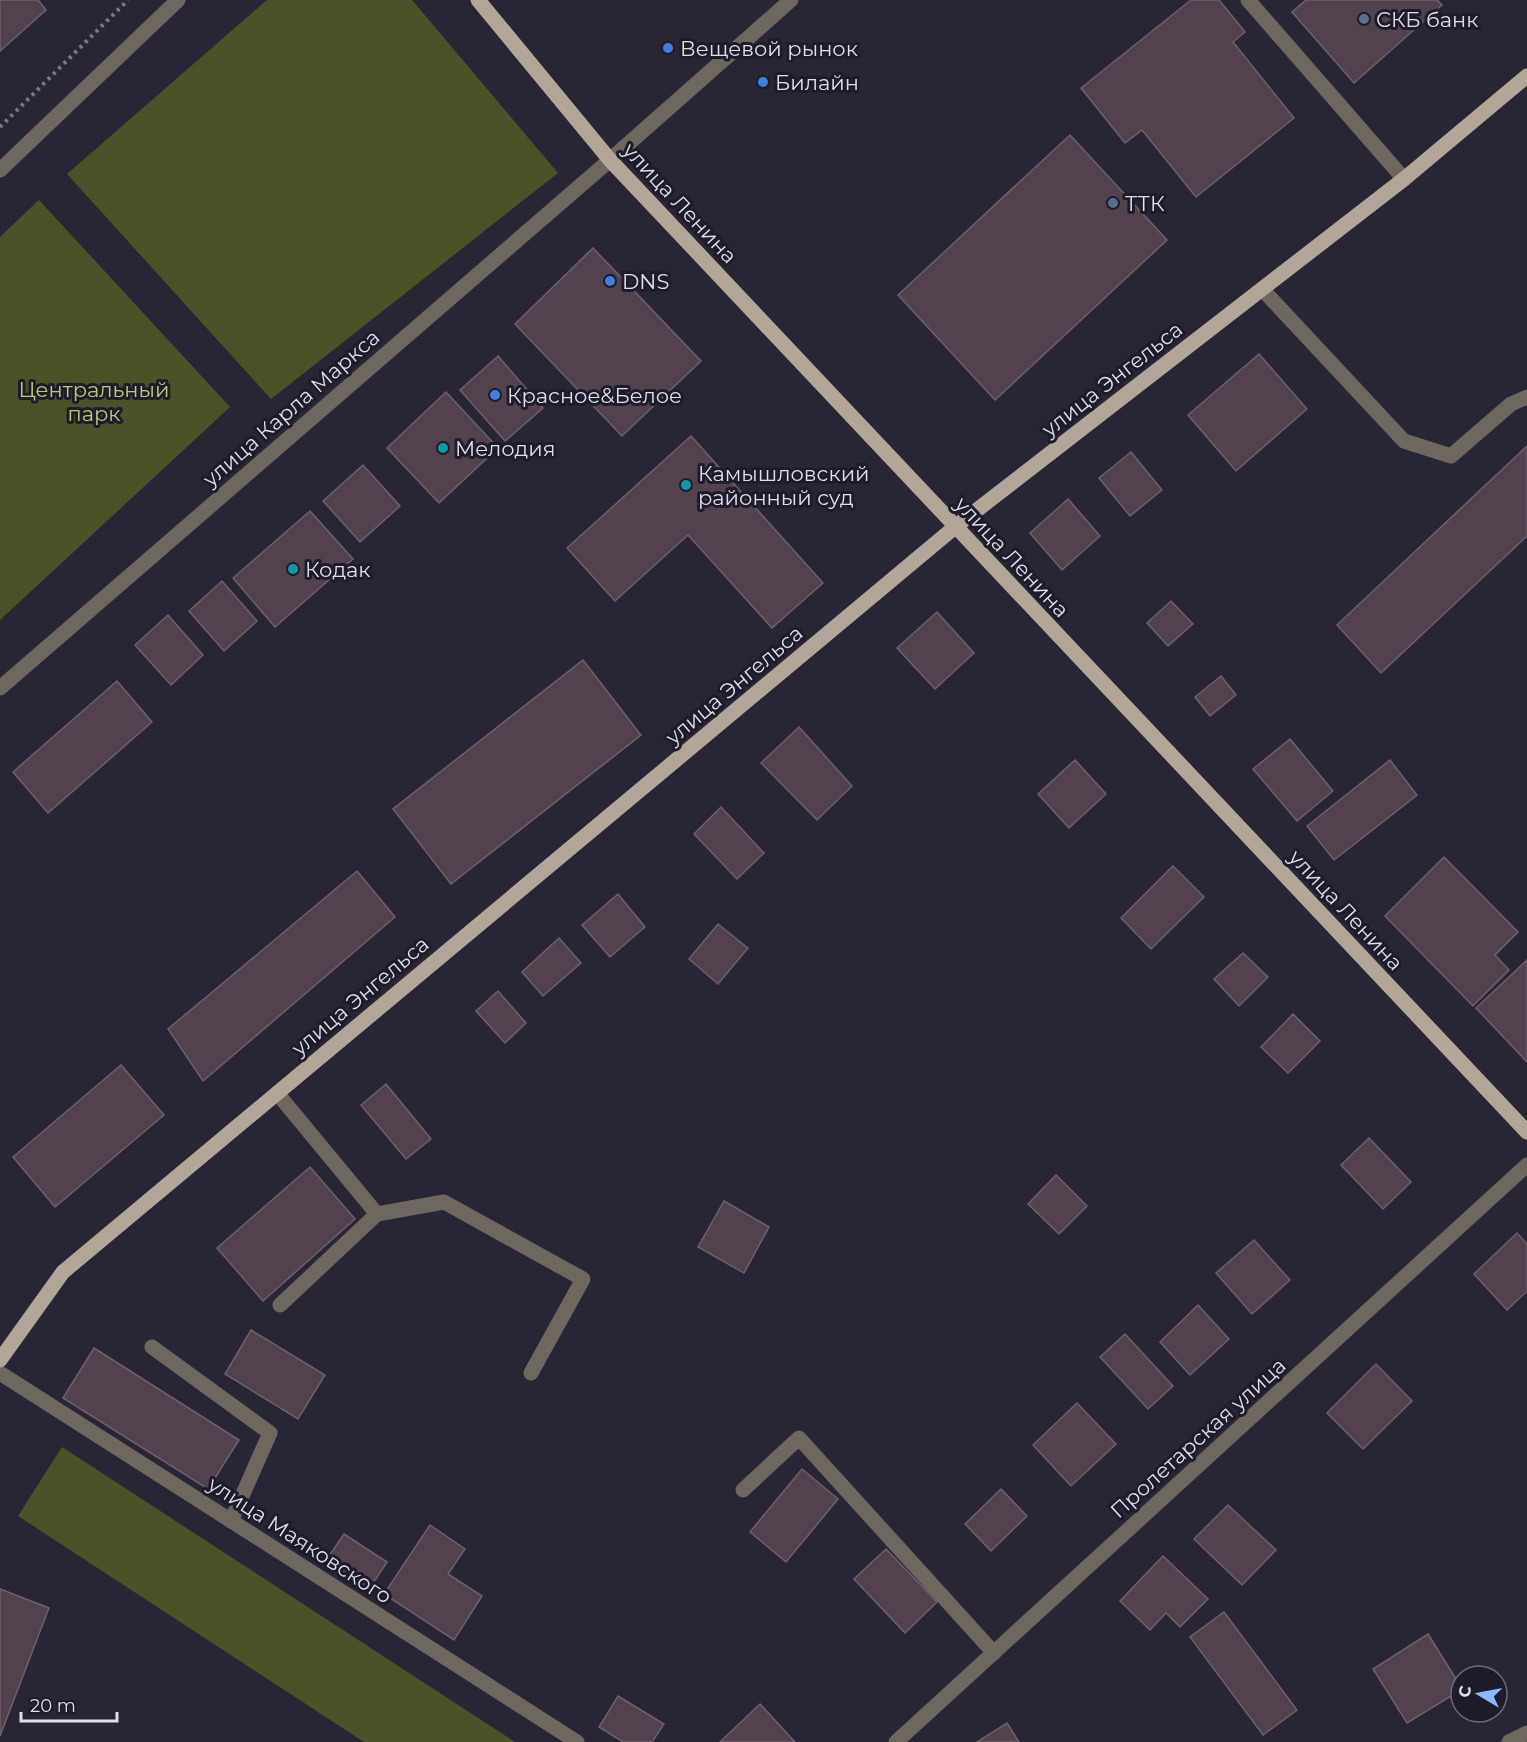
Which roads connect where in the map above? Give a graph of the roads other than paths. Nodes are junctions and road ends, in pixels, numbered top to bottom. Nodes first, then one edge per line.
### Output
1 (178, 0) edge
2 (478, 0) edge
3 (791, 0) edge
4 (1248, 0) edge
5 (1527, 76) edge
6 (610, 160) junction
7 (0, 170) edge
8 (1404, 178) junction
9 (1262, 289) junction
10 (1527, 397) edge
11 (955, 527) junction
12 (0, 688) edge
13 (277, 1093) junction
14 (1527, 1132) edge
15 (1527, 1165) edge
16 (377, 1214) junction
17 (280, 1305) dead end
18 (152, 1347) dead end
19 (0, 1360) edge
20 (0, 1373) edge
21 (531, 1373) dead end
22 (742, 1490) dead end
23 (231, 1521) junction
24 (994, 1653) junction
25 (1527, 1734) edge
26 (577, 1742) edge
27 (897, 1742) edge
28 (1509, 1742) edge

1 - 7 street
2 - 6 main road, улица Ленина
3 - 6 street, улица Карла Маркса
4 - 8 street
5 - 8 main road, улица Энгельса
6 - 11 main road, улица Ленина
6 - 12 street, улица Карла Маркса
8 - 9 main road, улица Энгельса
9 - 10 street
9 - 11 main road, улица Энгельса
11 - 13 main road, улица Энгельса
11 - 14 main road, улица Ленина
13 - 16 street
13 - 19 main road, улица Энгельса
15 - 24 street, Пролетарская улица
16 - 17 street
16 - 21 street
18 - 23 street
20 - 23 street, улица Маяковского
22 - 24 street
23 - 26 street, улица Маяковского
24 - 27 street, Пролетарская улица
25 - 28 street

